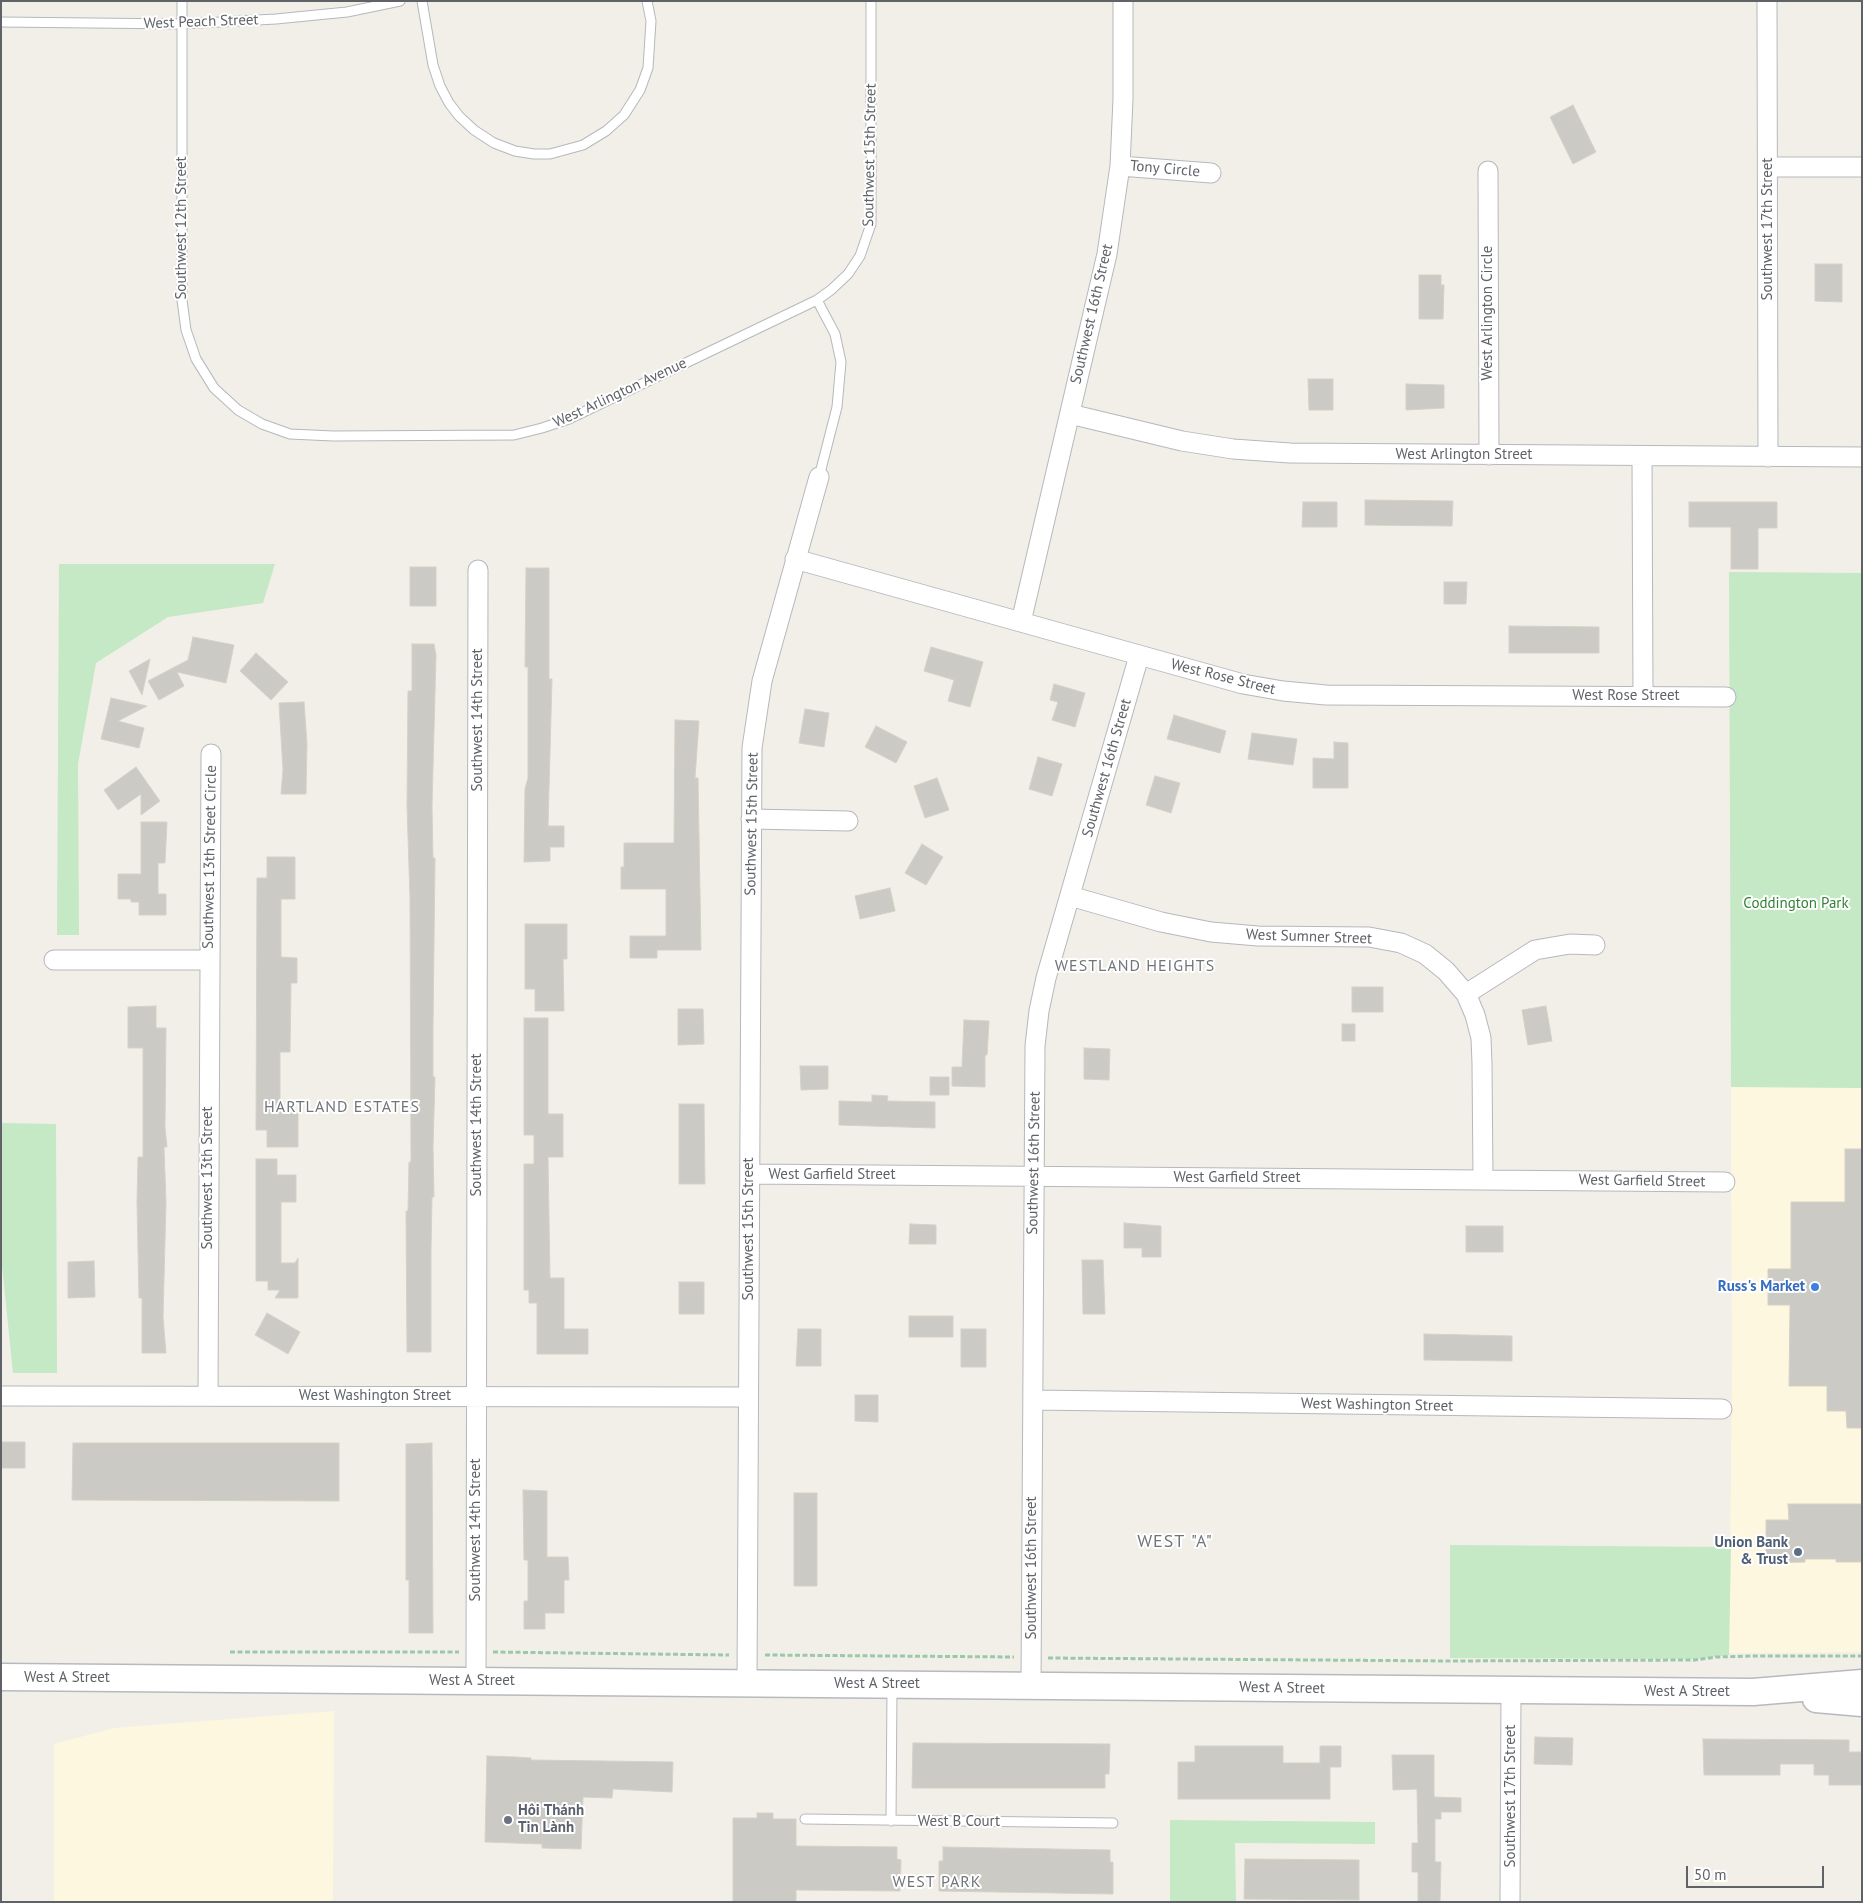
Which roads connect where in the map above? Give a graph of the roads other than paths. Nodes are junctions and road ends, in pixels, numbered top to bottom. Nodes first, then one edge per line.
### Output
1 (182, 1) edge
2 (400, 1) edge
3 (422, 1) edge
4 (647, 1) edge
5 (871, 1) edge
6 (1123, 1) edge
7 (1767, 1) edge
8 (1, 22) edge
9 (182, 24) junction
10 (1120, 166) junction
11 (1768, 167) junction
12 (1862, 168) edge
13 (1488, 171) dead end
14 (1210, 173) dead end
15 (817, 300) junction
16 (1070, 414) junction
17 (262, 424) joint
18 (1489, 455) junction
19 (1642, 456) junction
20 (1768, 457) junction
21 (1862, 457) edge
22 (818, 477) joint
23 (795, 559) junction
24 (478, 570) dead end
25 (1021, 622) junction
26 (1139, 656) junction
27 (1643, 696) junction
28 (1726, 697) dead end
29 (211, 754) dead end
30 (751, 819) junction
31 (848, 821) dead end
32 (1070, 896) junction
33 (1595, 945) dead end
34 (54, 960) dead end
35 (209, 960) junction
36 (1466, 994) junction
37 (750, 1174) junction
38 (1033, 1176) junction
39 (1482, 1179) junction
40 (1725, 1182) dead end
41 (1, 1396) edge
42 (208, 1396) junction
43 (476, 1396) junction
44 (748, 1397) junction
45 (1033, 1400) junction
46 (1722, 1409) dead end
47 (1, 1677) edge
48 (476, 1681) junction
49 (747, 1683) junction
50 (1862, 1683) edge
51 (892, 1684) junction
52 (1031, 1685) junction
53 (1511, 1691) junction
54 (1753, 1692) junction
55 (1862, 1693) edge
56 (1862, 1703) edge
57 (805, 1819) dead end
58 (891, 1821) junction
59 (1113, 1823) dead end
60 (1510, 1902) edge

1 - 9 lane, Southwest 12th Street
2 - 9 lane, West Peach Street
3 - 4 lane
5 - 15 lane, Southwest 15th Street
6 - 10 street, Southwest 16th Street
7 - 11 street, Southwest 17th Street
8 - 9 lane, West Peach Street
9 - 17 lane, Southwest 12th Street
10 - 14 street, Tony Circle
10 - 16 street, Southwest 16th Street
11 - 12 street
11 - 20 street, Southwest 17th Street
13 - 18 street, West Arlington Circle
15 - 17 lane, West Arlington Avenue
15 - 22 lane, Southwest 15th Street
16 - 18 street, West Arlington Street
16 - 25 street, Southwest 16th Street
18 - 19 street, West Arlington Street
19 - 20 street, West Arlington Street
19 - 27 street
20 - 21 street, West Arlington Street
22 - 23 street, Southwest 15th Street
23 - 25 street, West Rose Street
23 - 30 street, Southwest 15th Street
24 - 43 street, Southwest 14th Street
25 - 26 street, West Rose Street
26 - 27 street, West Rose Street
26 - 32 street, Southwest 16th Street
27 - 28 street, West Rose Street
29 - 35 street, Southwest 13th Street Circle
30 - 31 street
30 - 37 street, Southwest 15th Street
32 - 36 street, West Sumner Street
32 - 38 street, Southwest 16th Street
33 - 36 street
34 - 35 street
35 - 42 street, Southwest 13th Street
36 - 39 street, West Sumner Street
37 - 38 street, West Garfield Street
37 - 44 street, Southwest 15th Street
38 - 39 street, West Garfield Street
38 - 45 street, Southwest 16th Street
39 - 40 street, West Garfield Street
41 - 42 street, West Washington Street
42 - 43 street, West Washington Street
43 - 44 street, West Washington Street
43 - 48 street, Southwest 14th Street
44 - 49 street, Southwest 15th Street
45 - 46 street, West Washington Street
45 - 52 street, Southwest 16th Street
47 - 48 main road, West A Street
48 - 49 main road, West A Street
49 - 51 main road, West A Street
50 - 54 main road, West A Street
51 - 52 main road, West A Street
51 - 58 lane
52 - 53 main road, West A Street
53 - 54 main road, West A Street
53 - 60 street, Southwest 17th Street
54 - 55 main road
54 - 56 main road, West A Street
57 - 58 lane, West B Court
58 - 59 lane, West B Court

